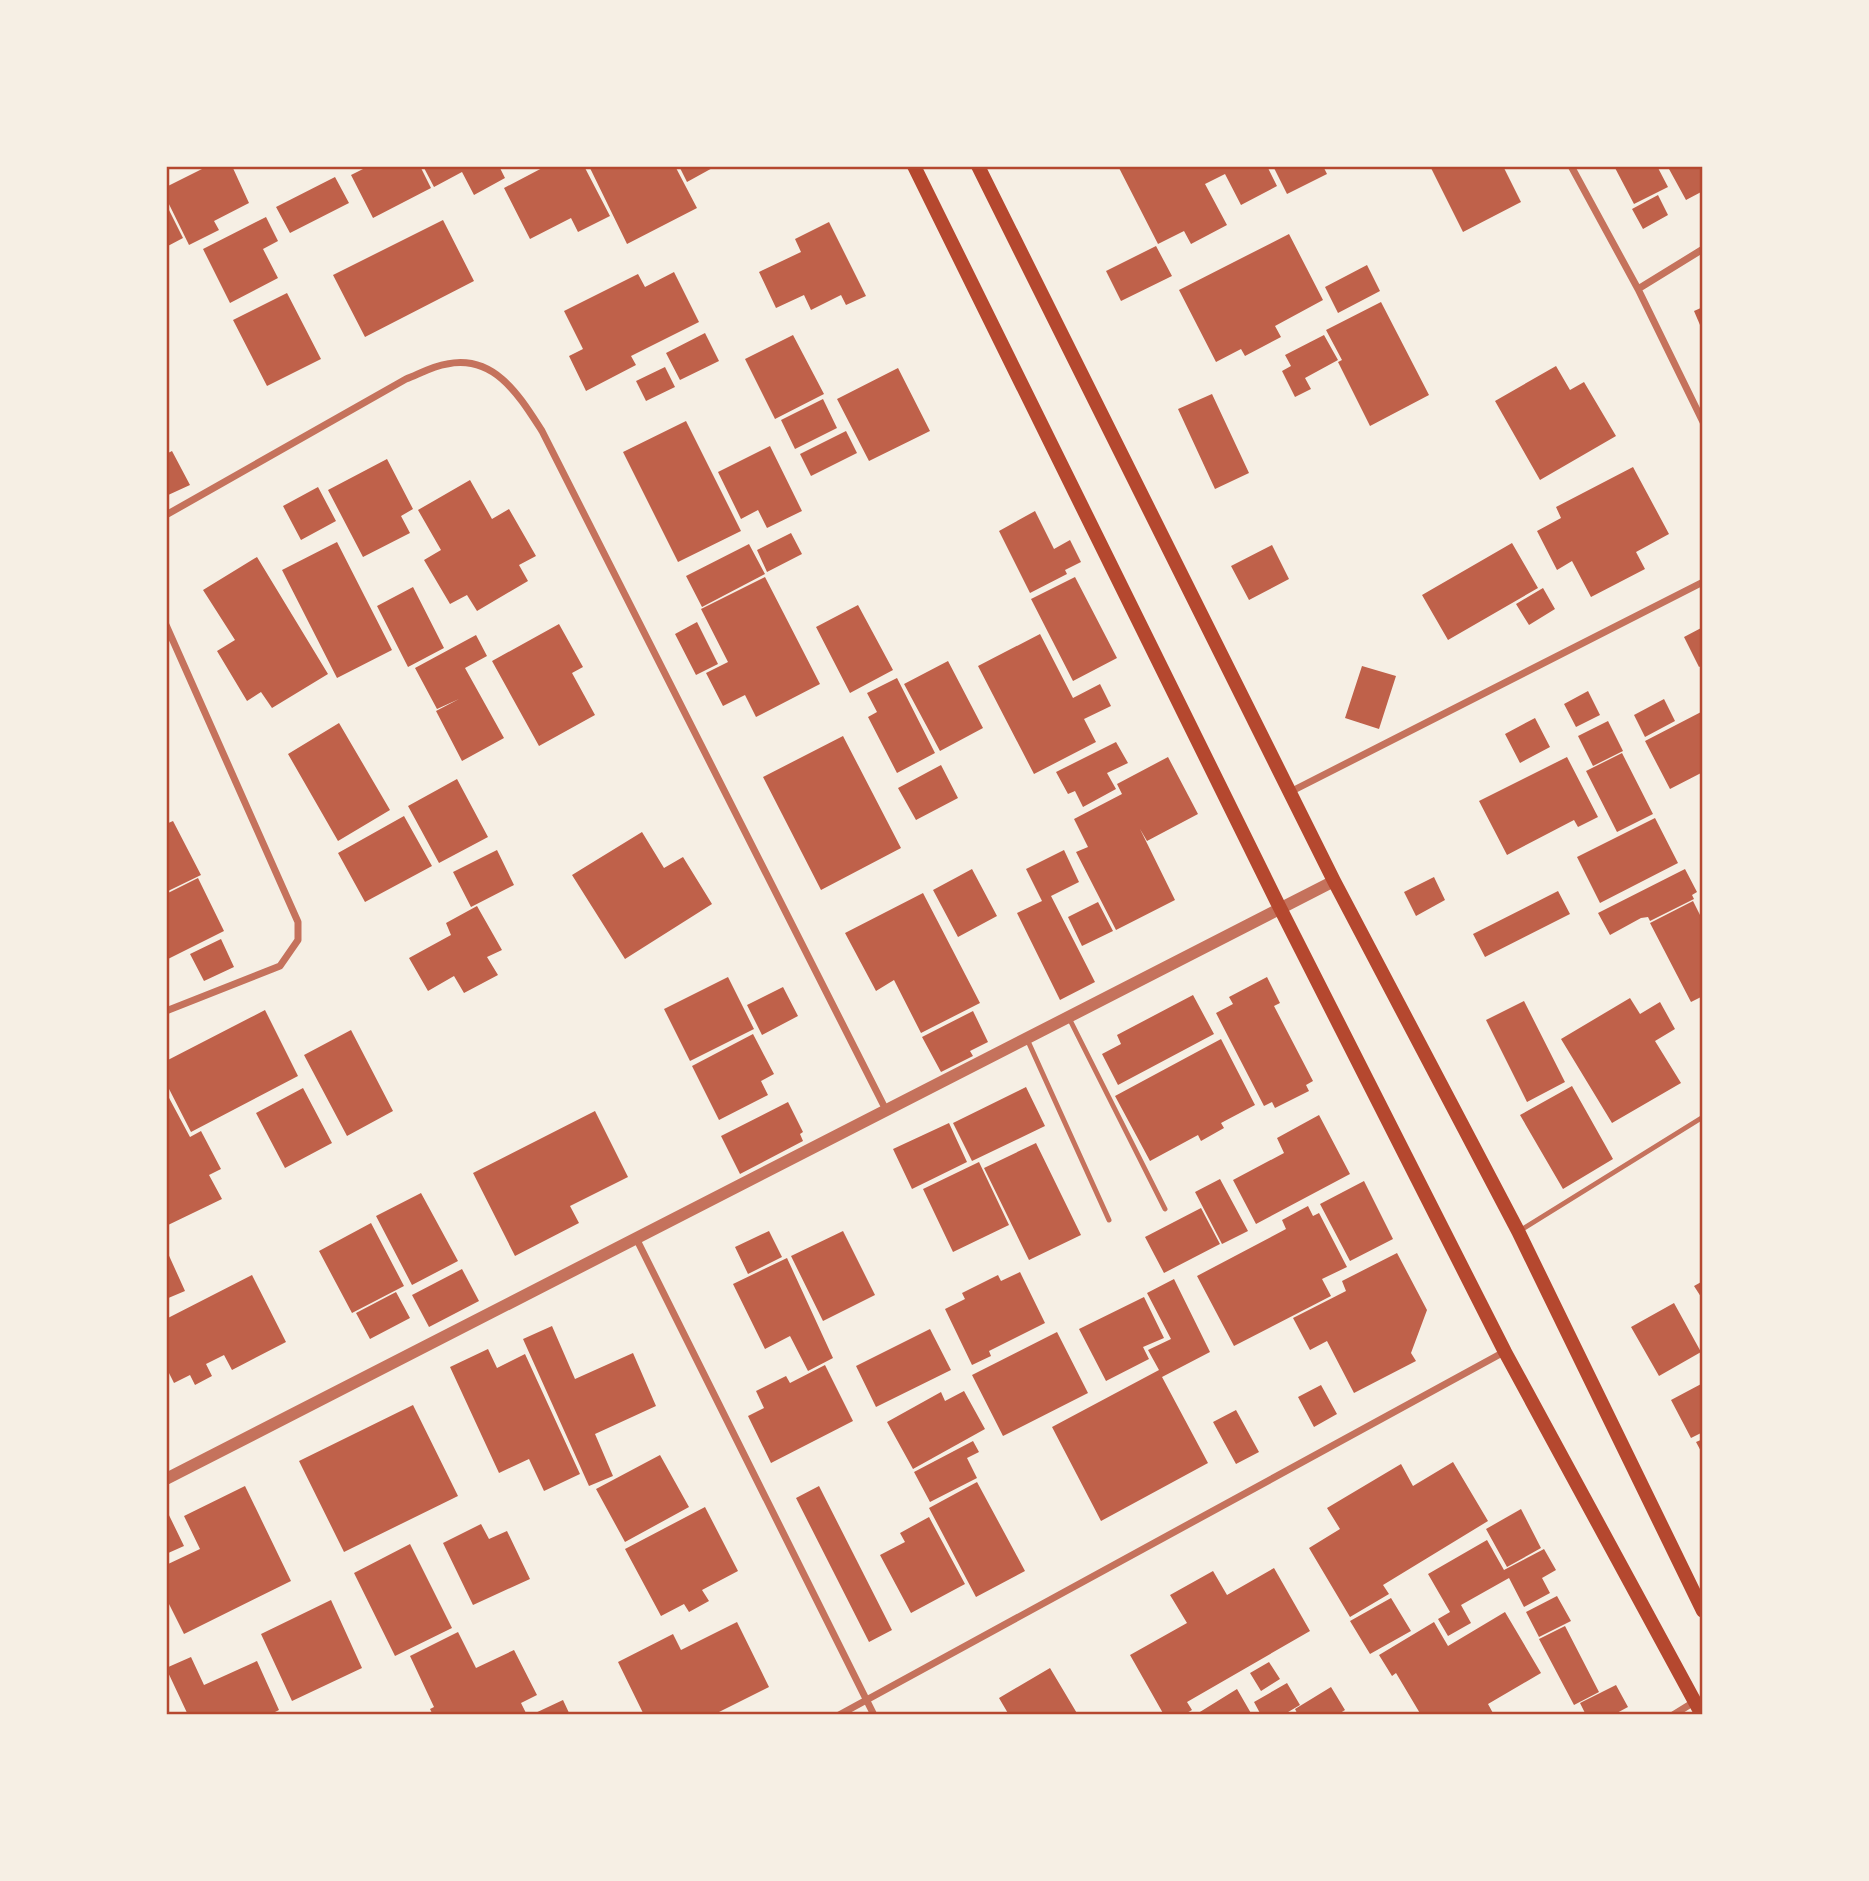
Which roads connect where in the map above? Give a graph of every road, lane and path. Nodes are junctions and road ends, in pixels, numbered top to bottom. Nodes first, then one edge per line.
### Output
1 (914, 166) edge
2 (978, 166) edge
3 (1571, 166) edge
4 (1703, 249) edge
5 (1638, 289) junction
6 (1703, 422) edge
7 (166, 515) edge
8 (1703, 582) edge
9 (166, 625) edge
10 (1290, 792) junction
11 (1334, 881) junction
12 (1279, 906) junction
13 (166, 1012) edge
14 (1067, 1015) junction
15 (1026, 1036) junction
16 (885, 1108) junction
17 (1703, 1117) edge
18 (1166, 1209) dead end
19 (1109, 1220) dead end
20 (1518, 1231) junction
21 (635, 1237) junction
22 (1505, 1352) junction
23 (166, 1479) edge
24 (1703, 1611) edge
25 (866, 1700) junction
26 (1694, 1702) junction
27 (839, 1715) edge
28 (874, 1715) edge
29 (1673, 1715) edge
30 (1702, 1715) edge

1 - 12 main road
2 - 10 main road
3 - 5 street
4 - 5 street
5 - 6 street
7 - 16 street
8 - 10 street
9 - 13 street
10 - 11 main road
11 - 12 street
11 - 20 main road
12 - 14 street
12 - 22 main road
14 - 15 street
14 - 18 lane
15 - 16 street
15 - 19 lane
16 - 21 street
17 - 20 lane
20 - 24 main road
21 - 23 street
21 - 25 street
22 - 25 street
22 - 26 main road
25 - 27 street
25 - 28 street
26 - 29 street
26 - 30 main road

